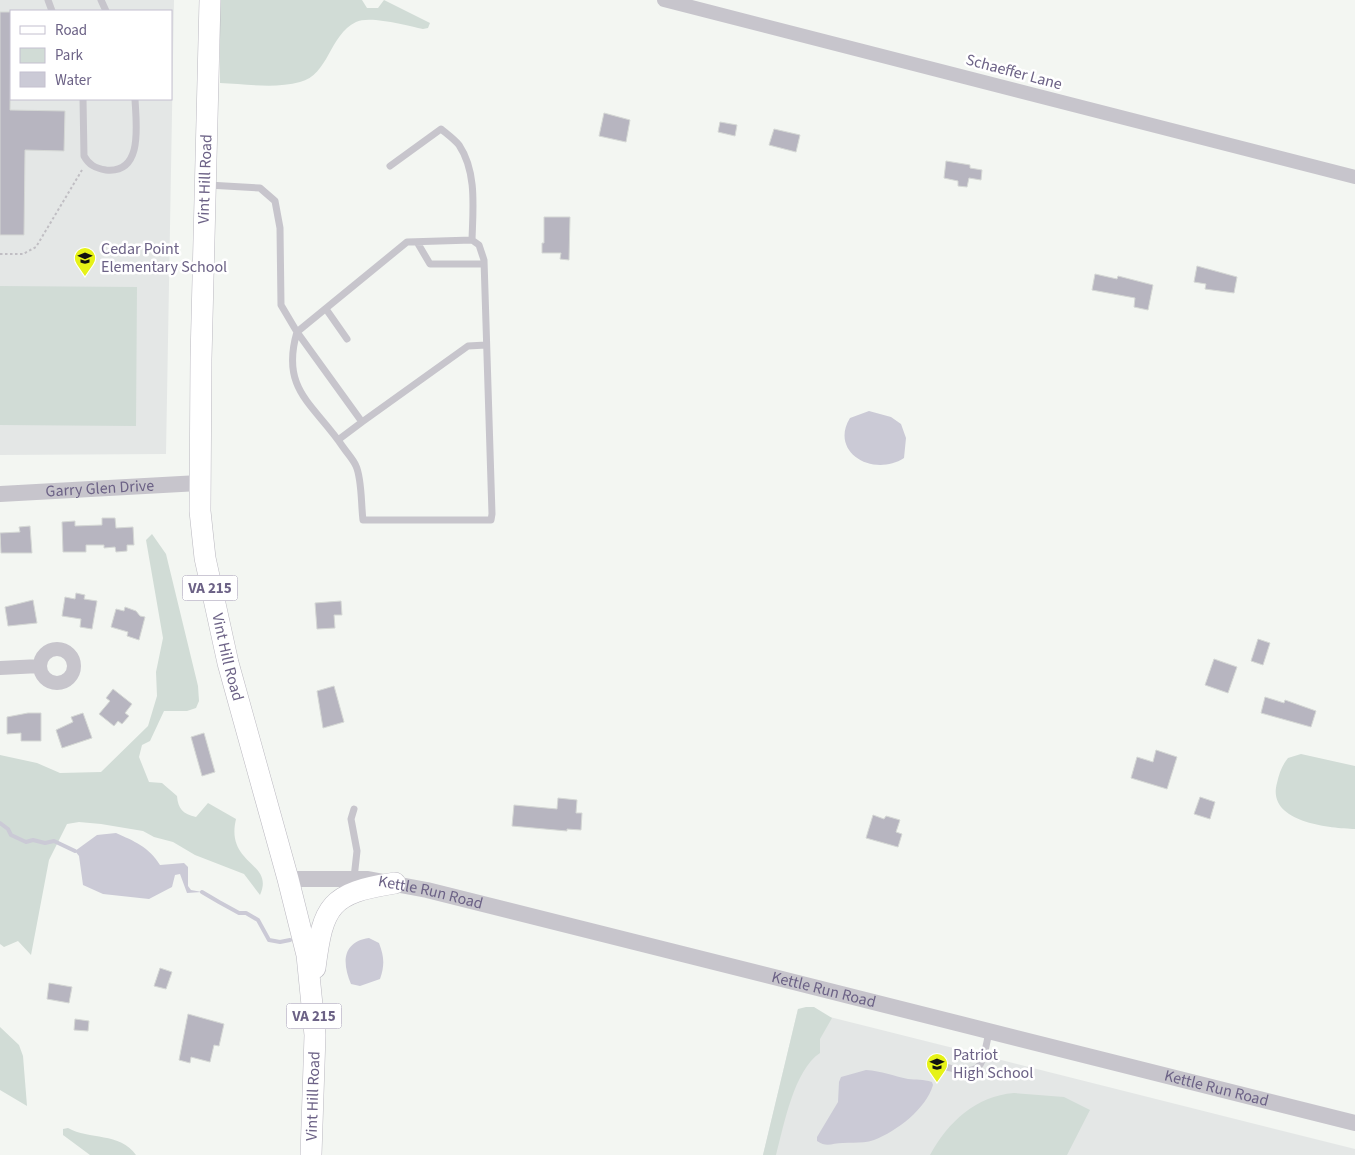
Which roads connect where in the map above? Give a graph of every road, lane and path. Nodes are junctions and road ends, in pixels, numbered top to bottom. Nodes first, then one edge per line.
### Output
1 (210, 0) edge
2 (664, 0) edge
3 (83, 100) edge
4 (135, 100) edge
5 (87, 161) junction
6 (390, 166) dead end
7 (1355, 177) edge
8 (205, 185) junction
9 (472, 240) junction
10 (417, 242) junction
11 (0, 254) edge
12 (484, 264) junction
13 (326, 309) junction
14 (297, 332) junction
15 (347, 339) dead end
16 (486, 345) junction
17 (362, 422) junction
18 (338, 440) junction
19 (199, 484) junction
20 (0, 494) edge
21 (40, 666) dead end
22 (0, 668) edge
23 (354, 809) dead end
24 (354, 878) junction
25 (288, 879) junction
26 (395, 883) junction
27 (312, 991) junction
28 (989, 1032) junction
29 (946, 1067) dead end
30 (1355, 1123) edge
31 (311, 1155) edge

1 - 8 main road, Vint Hill Road / VA 215
2 - 7 street, Schaeffer Lane
3 - 5 lane
4 - 5 lane
5 - 11 path
6 - 9 lane
8 - 14 lane
8 - 19 main road, Vint Hill Road / VA 215
9 - 10 lane
9 - 12 lane
10 - 12 lane
10 - 13 lane
12 - 16 lane
13 - 14 lane
13 - 15 lane
14 - 17 lane
14 - 18 lane
16 - 17 lane
16 - 18 lane
17 - 18 lane
19 - 20 street, Garry Glen Drive
19 - 25 main road, Vint Hill Road / VA 215
21 - 22 street
23 - 24 lane
24 - 25 street, Kettle Run Road
24 - 26 street, Kettle Run Road
25 - 27 main road, Vint Hill Road / VA 215
26 - 27 main road
26 - 28 street, Kettle Run Road
27 - 31 main road, Vint Hill Road / VA 215
28 - 29 lane
28 - 30 street, Kettle Run Road

